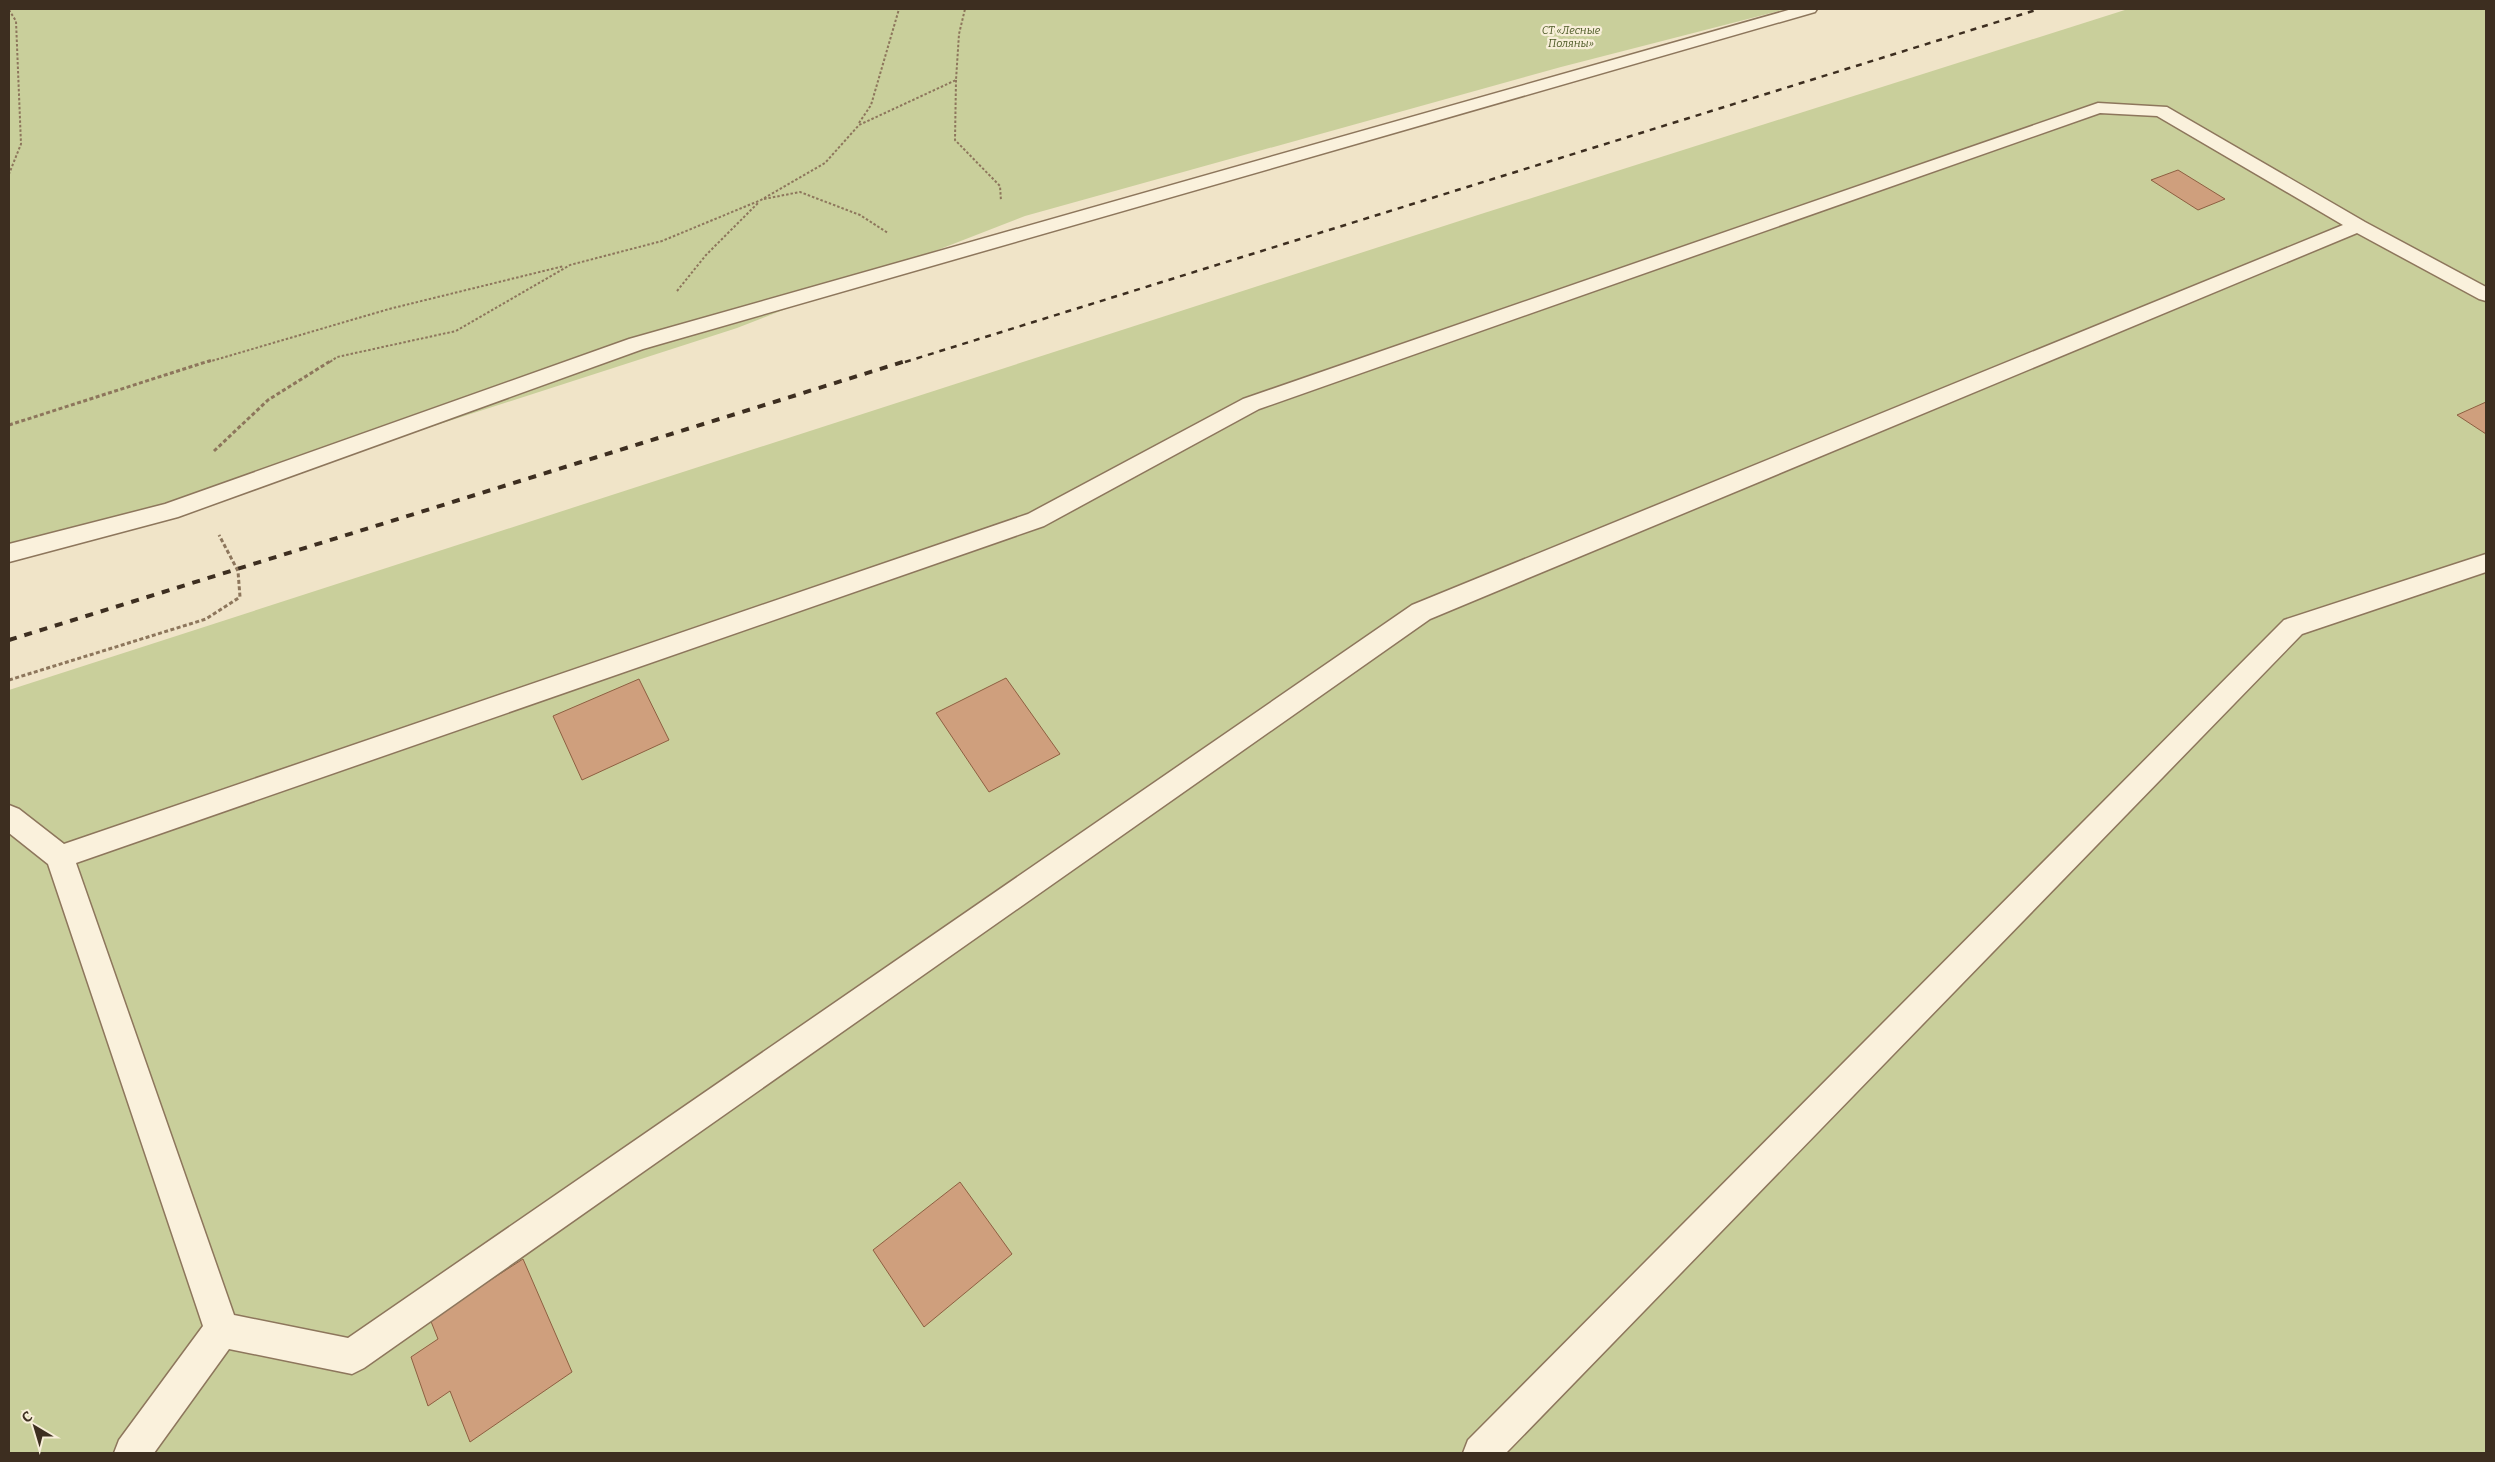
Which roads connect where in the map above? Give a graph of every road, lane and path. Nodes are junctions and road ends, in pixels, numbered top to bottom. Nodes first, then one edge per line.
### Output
1 (899, 9) edge
2 (965, 9) edge
3 (1809, 9) edge
4 (9, 10) edge
5 (956, 80) junction
6 (858, 124) junction
7 (9, 174) edge
8 (761, 200) junction
9 (2358, 226) junction
10 (1006, 238) junction
11 (931, 259) junction
12 (570, 265) junction
13 (2486, 295) edge
14 (636, 344) junction
15 (9, 426) edge
16 (198, 501) junction
17 (9, 553) edge
18 (2486, 563) edge
19 (9, 680) edge
20 (9, 817) edge
21 (60, 857) junction
22 (222, 1330) junction
23 (132, 1453) edge
24 (1481, 1453) edge

1 - 6 path
2 - 5 path
3 - 10 lane
4 - 7 path
5 - 6 path
5 - 10 path
6 - 8 path
8 - 11 path
8 - 12 path
8 - 14 path
9 - 13 lane
9 - 21 lane
9 - 22 lane
10 - 11 lane
11 - 14 lane
12 - 15 path
12 - 16 path
14 - 16 lane
16 - 17 lane
16 - 19 path
18 - 24 lane
20 - 21 lane
21 - 22 lane
22 - 23 lane

